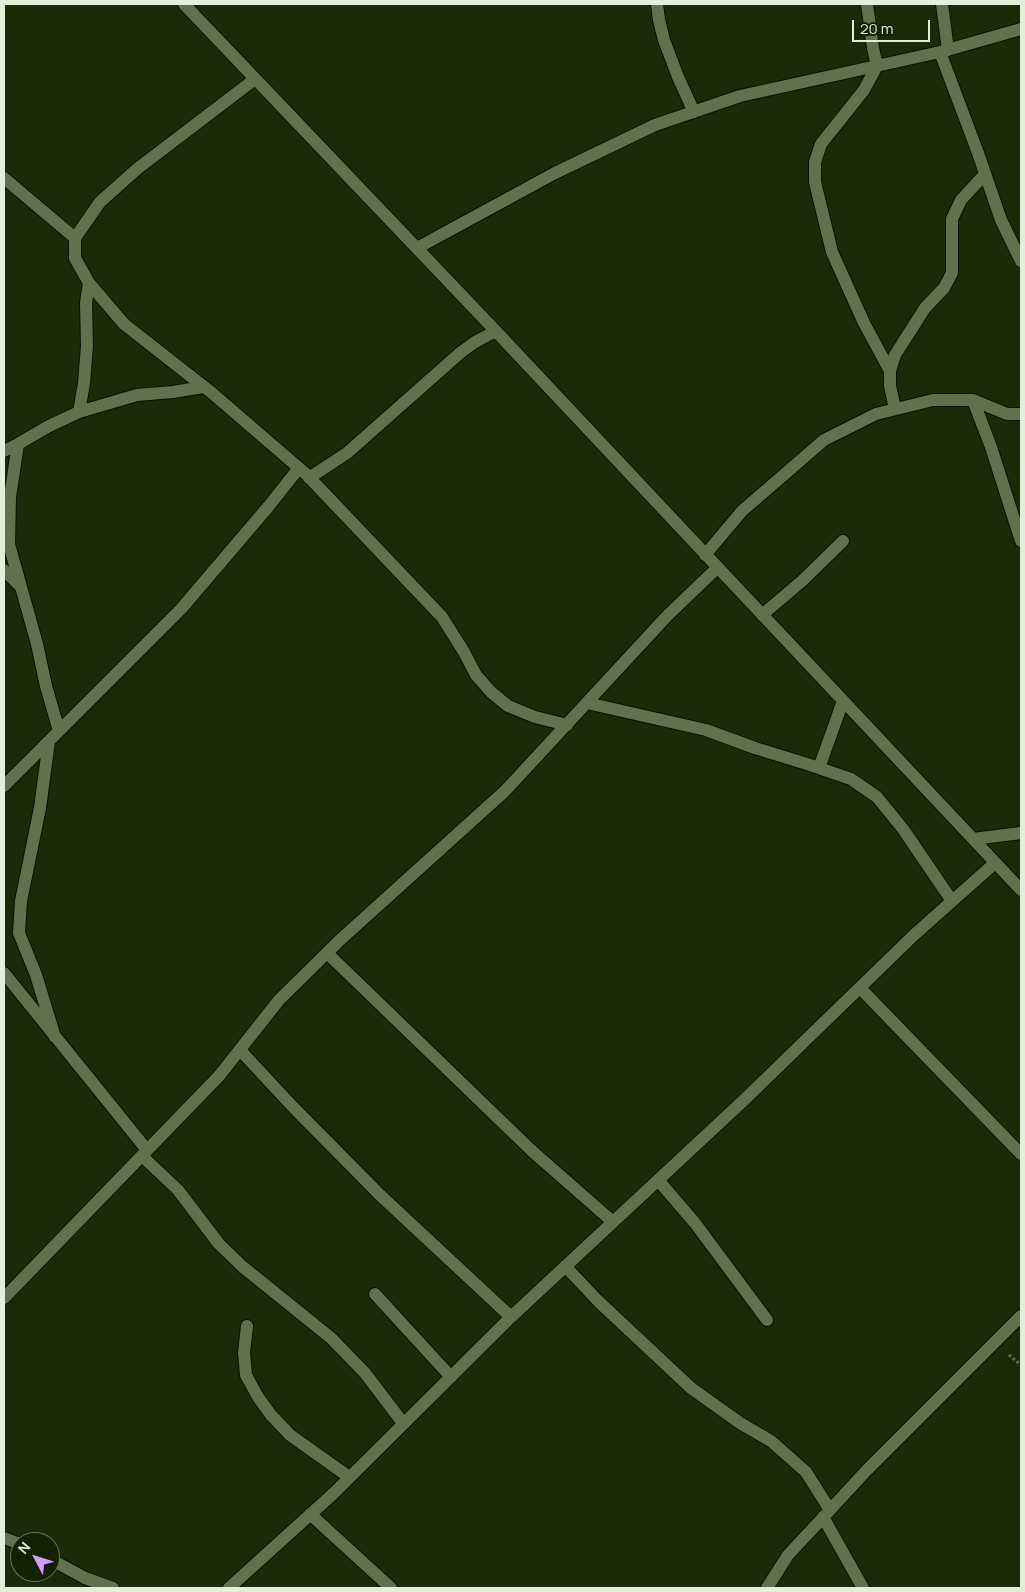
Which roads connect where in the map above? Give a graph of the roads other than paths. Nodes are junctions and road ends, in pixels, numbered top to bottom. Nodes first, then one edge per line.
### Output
1 (184, 4) edge
2 (657, 4) edge
3 (867, 4) edge
4 (942, 4) edge
5 (1021, 29) edge
6 (944, 51) junction
7 (877, 66) junction
8 (255, 79) junction
9 (694, 112) junction
10 (985, 174) junction
11 (4, 178) edge
12 (75, 238) junction
13 (416, 248) junction
14 (1021, 261) edge
15 (89, 283) junction
16 (496, 331) junction
17 (890, 371) junction
18 (203, 387) junction
19 (973, 400) junction
20 (895, 409) junction
21 (79, 412) junction
22 (1021, 414) edge
23 (18, 444) junction
24 (4, 451) edge
25 (299, 468) junction
26 (309, 478) junction
27 (843, 541) dead end
28 (1021, 541) edge
29 (705, 555) junction
30 (717, 568) junction
31 (4, 570) edge
32 (21, 587) junction
33 (762, 615) junction
34 (843, 702) junction
35 (587, 703) junction
36 (566, 725) junction
37 (59, 731) junction
38 (49, 741) junction
39 (819, 768) junction
40 (4, 786) edge
41 (1021, 833) edge
42 (973, 839) junction
43 (996, 863) junction
44 (1021, 890) edge
45 (952, 901) junction
46 (327, 953) junction
47 (4, 974) edge
48 (860, 988) junction
49 (55, 1037) junction
50 (240, 1050) junction
51 (145, 1153) junction
52 (1021, 1154) edge
53 (658, 1180) junction
54 (613, 1222) junction
55 (565, 1266) junction
56 (375, 1294) dead end
57 (4, 1298) edge
58 (1021, 1316) edge
59 (511, 1317) junction
60 (767, 1320) dead end
61 (247, 1326) dead end
62 (451, 1377) junction
63 (403, 1423) junction
64 (349, 1477) junction
65 (310, 1514) junction
66 (826, 1514) junction
67 (60, 1565) edge
68 (112, 1588) edge
69 (229, 1588) edge
70 (391, 1588) edge
71 (767, 1588) edge
72 (863, 1588) edge

1 - 8 street
2 - 9 street
3 - 7 street
4 - 6 street
5 - 6 street
6 - 7 street
6 - 10 street
7 - 9 street
7 - 17 street
8 - 12 street
8 - 13 street
9 - 13 street
10 - 14 street
10 - 17 street
11 - 12 street
12 - 15 street
13 - 16 street
15 - 18 street
15 - 21 street
16 - 26 street
16 - 29 street
17 - 20 street
18 - 21 street
18 - 25 street
19 - 20 street
19 - 22 street
19 - 28 street
20 - 29 street
21 - 23 street
23 - 24 street
23 - 32 street
25 - 26 street
25 - 37 street
26 - 36 street
27 - 33 street
29 - 30 street
30 - 33 street
30 - 35 street
31 - 32 street
32 - 37 street
33 - 34 street
34 - 39 street
34 - 42 street
35 - 36 street
35 - 39 street
36 - 46 street
37 - 38 street
38 - 40 street
38 - 49 street
39 - 45 street
41 - 42 street
42 - 43 street
43 - 44 street
43 - 45 street
45 - 48 street
46 - 50 street
46 - 54 street
47 - 49 street
48 - 52 street
48 - 53 street
49 - 51 street
50 - 51 street
50 - 59 street
51 - 57 street
51 - 63 street
53 - 54 street
53 - 60 street
54 - 55 street
55 - 59 street
55 - 66 street
56 - 62 street
58 - 66 street
59 - 62 street
61 - 64 street
62 - 63 street
63 - 64 street
64 - 65 street
65 - 69 street
65 - 70 street
66 - 71 street
66 - 72 street
67 - 68 street

